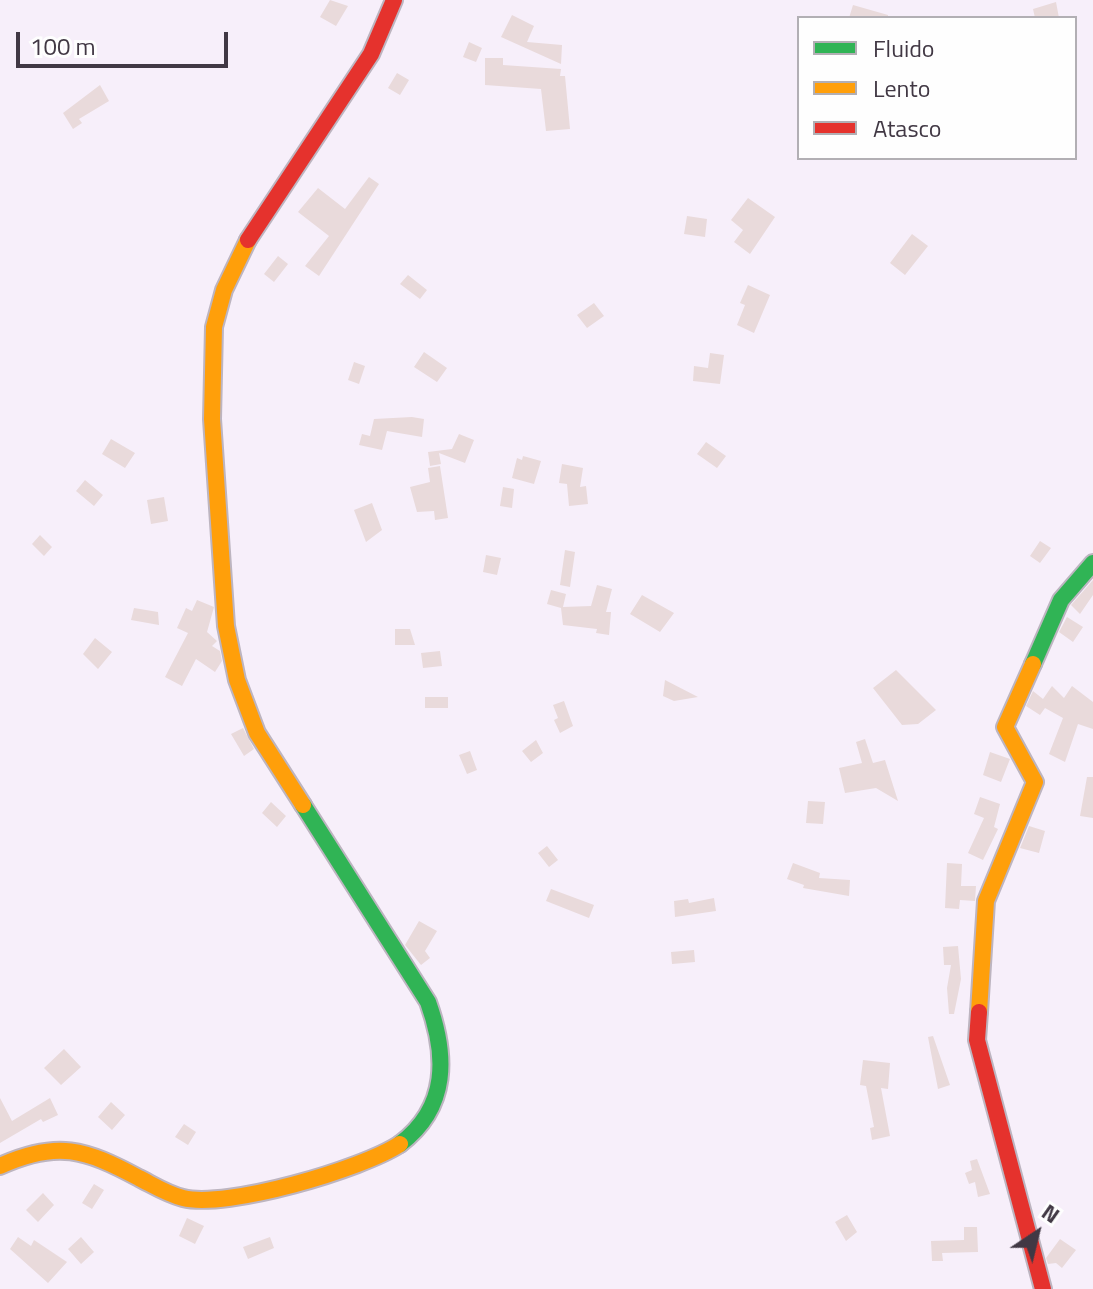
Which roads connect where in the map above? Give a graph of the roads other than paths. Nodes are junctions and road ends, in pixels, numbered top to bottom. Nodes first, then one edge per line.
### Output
1 (394, 0) edge
2 (1093, 563) edge
3 (0, 1166) edge
4 (1043, 1289) edge

1 - 3 street
2 - 4 street

